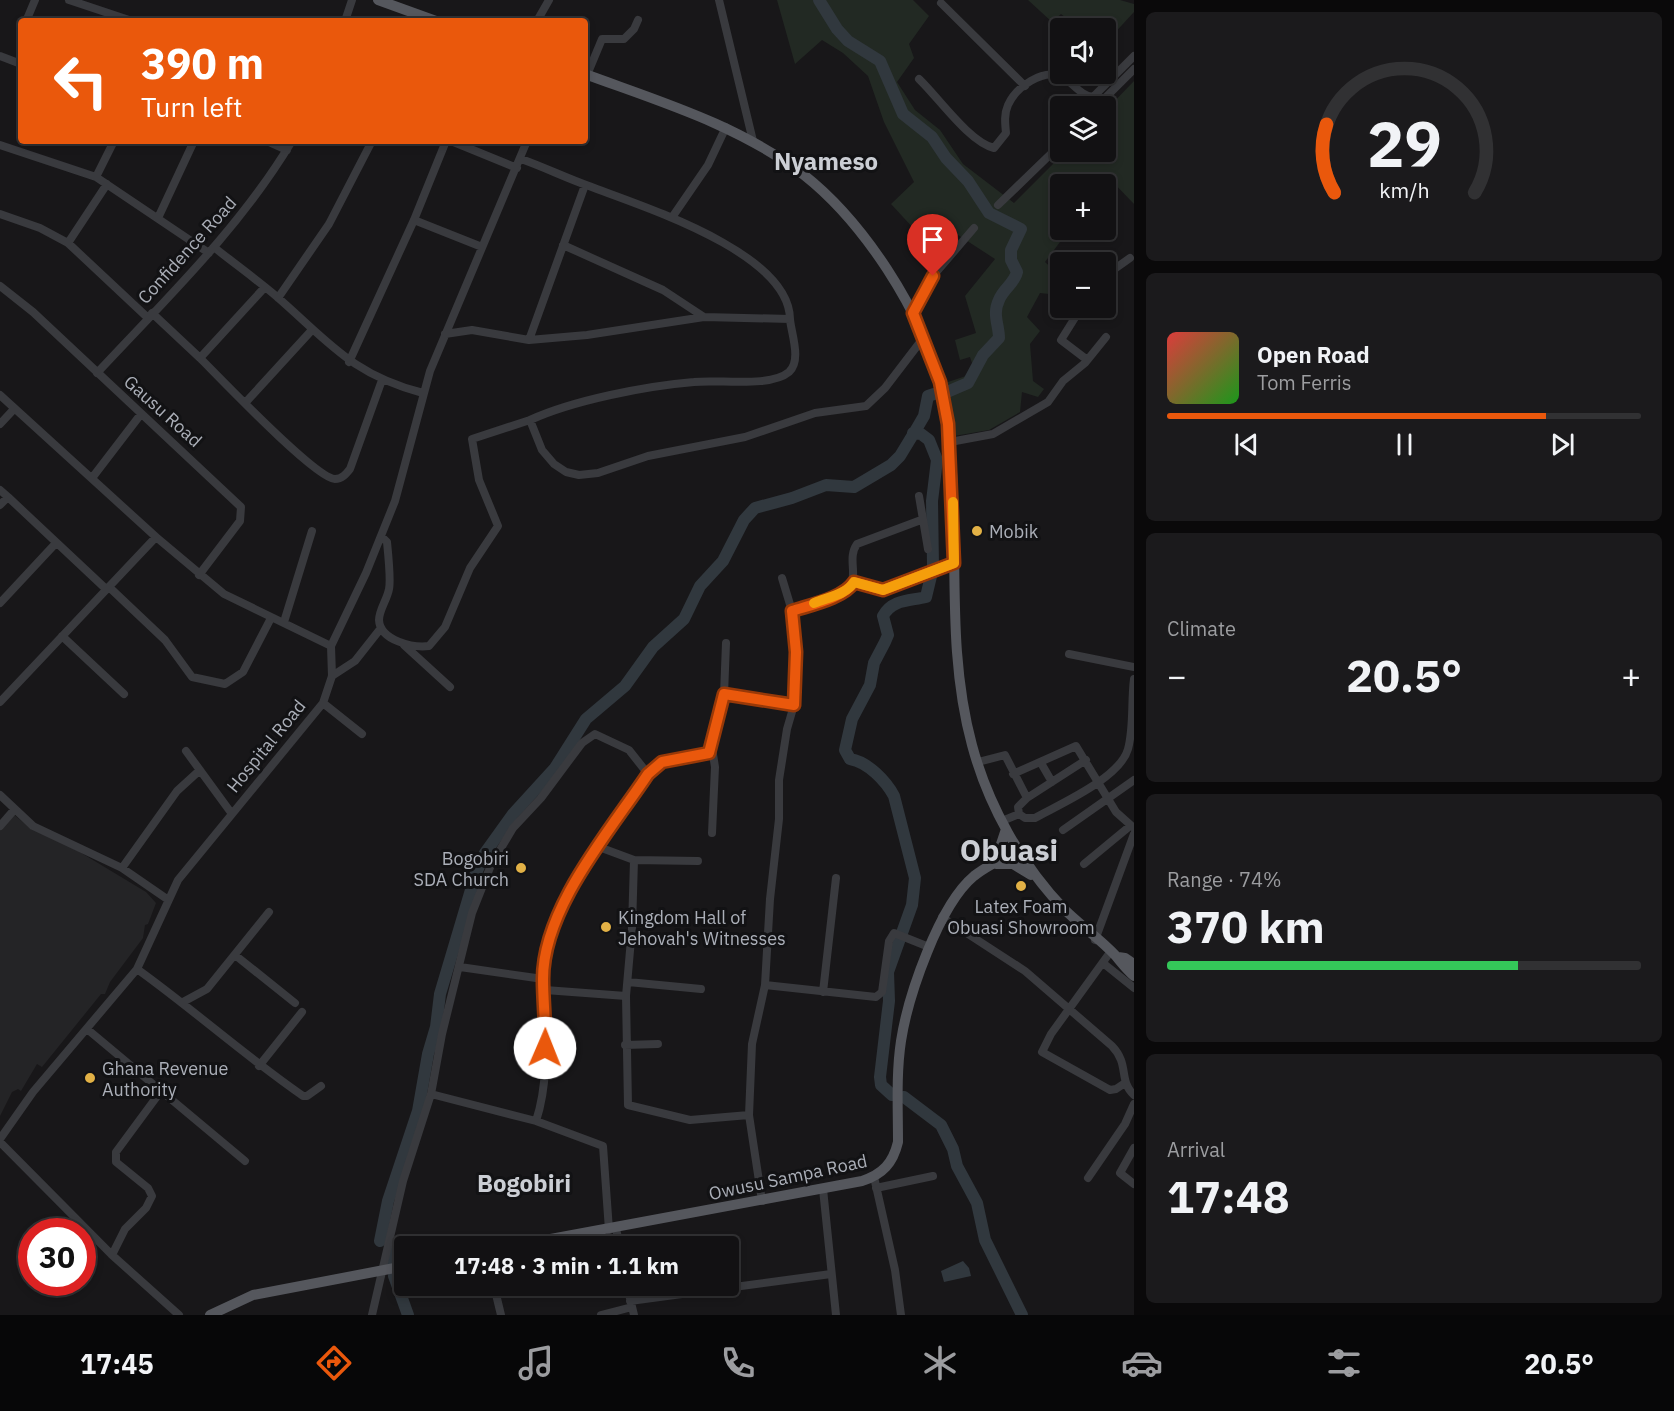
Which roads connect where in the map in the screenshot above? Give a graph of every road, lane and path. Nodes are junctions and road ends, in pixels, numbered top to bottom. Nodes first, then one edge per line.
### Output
1 (35, 0) edge
2 (69, 0) edge
3 (352, 0) edge
4 (378, 0) edge
5 (549, 0) edge
6 (719, 0) edge
7 (941, 3) dead end
8 (27, 18) edge
9 (123, 18) edge
10 (346, 18) edge
11 (428, 18) edge
12 (539, 18) edge
13 (638, 20) dead end
14 (0, 56) edge
15 (1134, 56) edge
16 (18, 63) edge
17 (1134, 69) edge
18 (588, 70) edge
19 (588, 76) edge
20 (919, 79) dead end
21 (1025, 86) junction
22 (1084, 96) edge
23 (1097, 96) edge
24 (1107, 96) edge
25 (726, 127) junction
26 (753, 141) junction
27 (112, 144) edge
28 (193, 144) edge
29 (273, 144) edge
30 (290, 144) edge
31 (371, 144) edge
32 (447, 144) edge
33 (456, 144) edge
34 (526, 144) edge
35 (0, 145) edge
36 (286, 150) junction
37 (1050, 155) edge
38 (521, 159) junction
39 (517, 168) junction
40 (96, 177) junction
41 (107, 184) junction
42 (585, 185) junction
43 (998, 205) dead end
44 (0, 214) edge
45 (673, 216) junction
46 (158, 218) junction
47 (414, 220) junction
48 (974, 228) dead end
49 (68, 243) junction
50 (563, 245) junction
51 (482, 247) junction
52 (212, 251) junction
53 (1130, 258) dead end
54 (1116, 268) edge
55 (0, 286) edge
56 (265, 287) junction
57 (278, 298) junction
58 (913, 313) junction
59 (150, 316) junction
60 (704, 316) junction
61 (1075, 318) edge
62 (790, 319) junction
63 (312, 331) junction
64 (445, 334) junction
65 (924, 337) junction
66 (1106, 337) dead end
67 (529, 340) junction
68 (200, 358) junction
69 (1086, 359) junction
70 (349, 362) junction
71 (97, 373) junction
72 (382, 380) junction
73 (423, 393) junction
74 (0, 395) edge
75 (246, 402) junction
76 (14, 409) junction
77 (141, 414) junction
78 (530, 420) junction
79 (0, 424) edge
80 (950, 442) junction
81 (92, 478) junction
82 (0, 490) edge
83 (919, 496) dead end
84 (8, 497) junction
85 (0, 505) edge
86 (921, 520) junction
87 (312, 531) dead end
88 (381, 536) junction
89 (156, 537) junction
90 (56, 543) junction
91 (928, 549) dead end
92 (954, 563) junction
93 (199, 574) junction
94 (782, 578) dead end
95 (854, 582) junction
96 (107, 588) junction
97 (0, 603) edge
98 (792, 611) junction
99 (271, 618) junction
100 (284, 622) junction
101 (381, 628) junction
102 (62, 636) junction
103 (401, 642) junction
104 (726, 643) dead end
105 (331, 646) junction
106 (1069, 654) dead end
107 (1134, 667) edge
108 (332, 676) junction
109 (1134, 679) edge
110 (450, 687) dead end
111 (124, 694) dead end
112 (724, 694) junction
113 (0, 702) edge
114 (323, 702) junction
115 (794, 705) junction
116 (362, 734) dead end
117 (712, 748) junction
118 (186, 751) dead end
119 (1086, 760) junction
120 (978, 762) junction
121 (1041, 763) junction
122 (200, 770) junction
123 (648, 774) junction
124 (1013, 774) junction
125 (1134, 780) edge
126 (1099, 781) junction
127 (1052, 782) junction
128 (0, 795) edge
129 (1107, 796) junction
130 (1027, 798) junction
131 (14, 810) junction
132 (232, 814) junction
133 (1019, 814) junction
134 (1004, 825) junction
135 (0, 826) edge
136 (1133, 829) edge
137 (1063, 830) dead end
138 (712, 833) dead end
139 (599, 847) junction
140 (1018, 851) junction
141 (634, 860) junction
142 (698, 861) dead end
143 (992, 863) junction
144 (1084, 864) dead end
145 (122, 868) junction
146 (836, 878) dead end
147 (1038, 879) junction
148 (167, 899) junction
149 (269, 912) dead end
150 (942, 917) junction
151 (1095, 940) junction
152 (929, 947) junction
153 (1114, 954) junction
154 (235, 955) junction
155 (1103, 963) junction
156 (1134, 964) edge
157 (460, 967) junction
158 (137, 969) junction
159 (1134, 976) edge
160 (543, 979) junction
161 (628, 982) junction
162 (765, 985) junction
163 (1134, 988) edge
164 (701, 989) dead end
165 (544, 990) junction
166 (823, 992) junction
167 (626, 996) junction
168 (183, 1002) junction
169 (295, 1003) dead end
170 (1071, 1010) junction
171 (302, 1012) dead end
172 (87, 1029) junction
173 (658, 1044) dead end
174 (625, 1045) junction
175 (259, 1066) junction
176 (1125, 1083) junction
177 (321, 1086) dead end
178 (161, 1090) junction
179 (431, 1094) junction
180 (1134, 1095) edge
181 (1134, 1104) edge
182 (749, 1115) junction
183 (536, 1120) junction
184 (0, 1139) edge
185 (1133, 1151) edge
186 (245, 1161) dead end
187 (933, 1176) dead end
188 (1088, 1178) dead end
189 (875, 1182) junction
190 (1134, 1184) edge
191 (823, 1189) junction
192 (762, 1202) junction
193 (613, 1229) junction
194 (572, 1236) edge
195 (616, 1236) edge
196 (112, 1256) junction
197 (394, 1268) edge
198 (381, 1271) junction
199 (831, 1274) junction
200 (496, 1296) edge
201 (632, 1308) edge
202 (179, 1315) edge
203 (210, 1315) edge
204 (372, 1315) edge
205 (501, 1315) edge
206 (601, 1315) edge
207 (836, 1315) edge
208 (902, 1315) edge

1 - 8 street
2 - 9 street
3 - 10 street
4 - 11 main road
5 - 12 street
6 - 26 street
7 - 21 street
13 - 18 street
14 - 16 street
15 - 23 street
17 - 24 street
19 - 25 main road
20 - 21 street
21 - 22 street
25 - 26 main road
25 - 45 street
26 - 58 main road
27 - 40 street
28 - 46 street
29 - 36 street
30 - 36 street, Confidence Road
31 - 57 street
32 - 47 street
33 - 39 street
34 - 38 street
35 - 40 street
36 - 52 street, Confidence Road
37 - 43 street
38 - 39 street
38 - 42 street
39 - 51 street
40 - 41 street
41 - 46 street
41 - 49 street
42 - 45 street
42 - 50 street
44 - 49 street
45 - 62 street
46 - 52 street
47 - 51 street
47 - 70 street
48 - 58 street
49 - 59 street
50 - 60 street
50 - 67 street
51 - 64 street
52 - 56 street
52 - 59 street, Confidence Road
53 - 54 street
55 - 71 street, Gausu Road
56 - 57 street
56 - 68 street
57 - 63 street
58 - 65 main road
59 - 68 street
59 - 71 street, Confidence Road
60 - 62 street
60 - 67 street
61 - 69 street
62 - 78 street
63 - 70 street
63 - 75 street
64 - 67 street
64 - 73 street
65 - 78 street
65 - 80 main road
66 - 69 street
68 - 75 street
69 - 80 street
70 - 72 street
71 - 77 street, Gausu Road
72 - 73 street
72 - 75 street
73 - 88 street
74 - 76 street
76 - 79 street
76 - 81 street
77 - 81 street
77 - 93 street, Gausu Road
78 - 103 street
80 - 92 main road
81 - 89 street
82 - 84 street
83 - 86 street
84 - 85 street
84 - 90 street
86 - 91 street
86 - 95 street
87 - 100 street
88 - 101 street
88 - 105 street
89 - 93 street
89 - 96 street
90 - 96 street
90 - 97 street
92 - 95 street
92 - 120 main road
93 - 99 street
94 - 98 street
95 - 98 street
96 - 99 street
96 - 102 street
98 - 115 street
99 - 100 street
100 - 105 street
101 - 103 street
101 - 108 street
102 - 111 street
102 - 113 street
103 - 110 street
104 - 112 street
105 - 108 street, Hospital Road
106 - 107 street
108 - 114 street, Hospital Road
109 - 126 street
112 - 115 street
112 - 117 street
114 - 116 street
114 - 132 street, Hospital Road
115 - 162 street
117 - 123 street
117 - 138 street
118 - 122 street
119 - 121 street
119 - 126 street
119 - 127 street
120 - 124 street
120 - 134 main road
121 - 124 street
121 - 127 street
122 - 132 street
122 - 145 street
123 - 139 street
123 - 157 street
124 - 130 street
125 - 129 street
126 - 129 street
126 - 133 street
127 - 130 street
128 - 131 street
129 - 136 street
129 - 137 street
130 - 133 street
131 - 135 street
131 - 145 street
132 - 148 street, Hospital Road
133 - 134 street
134 - 140 main road
134 - 143 main road
136 - 144 street
136 - 151 street
139 - 141 street
139 - 160 street
140 - 143 main road, Owusu Sampa Road
140 - 147 main road
141 - 142 street
141 - 161 street
143 - 147 main road
143 - 150 main road, Owusu Sampa Road
145 - 148 street
146 - 166 street
147 - 151 main road
148 - 158 street, Hospital Road
149 - 154 street
150 - 152 main road, Owusu Sampa Road
150 - 170 street
151 - 153 main road
152 - 166 street
152 - 189 main road, Owusu Sampa Road
153 - 155 street
153 - 156 main road
153 - 159 main road
154 - 168 street
154 - 169 street
155 - 163 street
155 - 170 street
157 - 160 street
157 - 179 street
158 - 168 street
158 - 172 street, Hospital Road
160 - 165 street
161 - 164 street
161 - 167 street
162 - 166 street
162 - 182 street
165 - 167 street
165 - 183 street
167 - 174 street
168 - 175 street
170 - 176 street
170 - 176 street
171 - 175 street
172 - 178 street
172 - 184 street, Hospital Road
173 - 174 street
174 - 182 street
175 - 177 street
176 - 180 street
178 - 186 street
178 - 196 street
179 - 183 street
179 - 198 street
181 - 188 street
182 - 192 street
183 - 193 street
184 - 196 street
185 - 190 street
187 - 189 street
189 - 191 main road, Owusu Sampa Road
189 - 208 street
191 - 192 main road, Owusu Sampa Road
191 - 199 street
192 - 193 main road, Owusu Sampa Road
193 - 194 main road, Owusu Sampa Road
193 - 195 street
196 - 202 street
197 - 198 main road
198 - 203 main road
198 - 204 street
199 - 201 street
199 - 207 street
200 - 205 street
201 - 206 street

